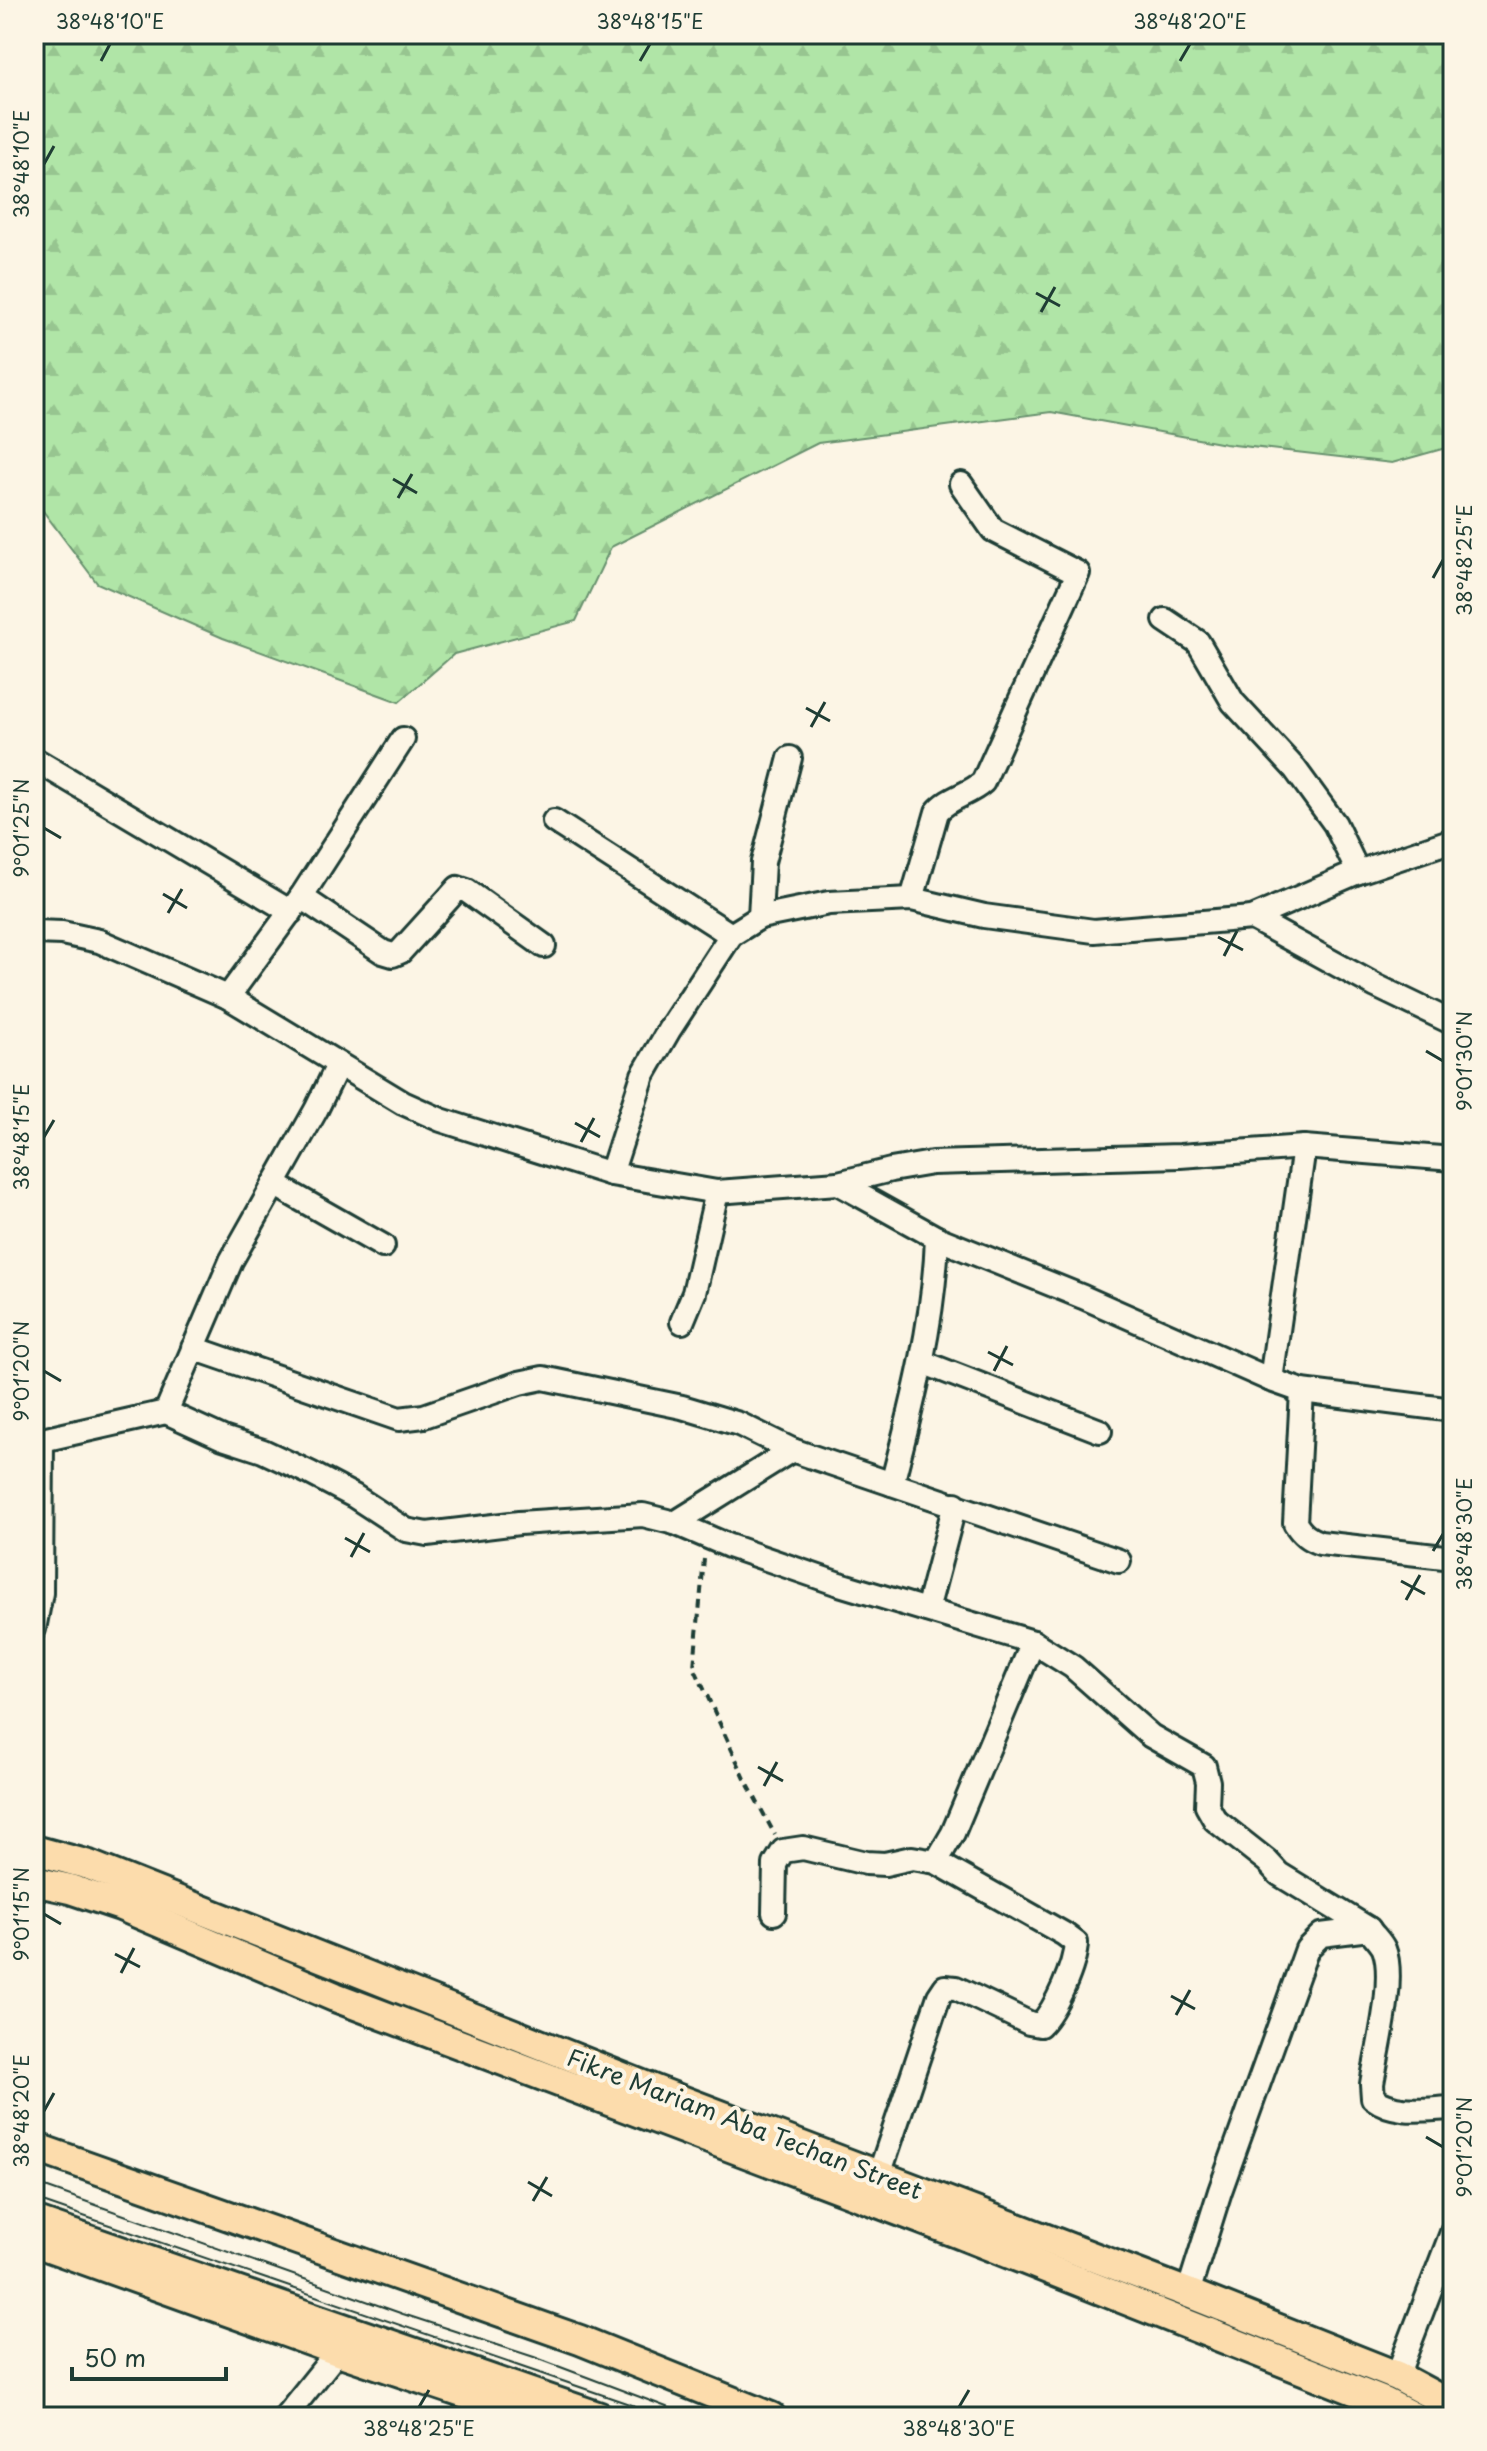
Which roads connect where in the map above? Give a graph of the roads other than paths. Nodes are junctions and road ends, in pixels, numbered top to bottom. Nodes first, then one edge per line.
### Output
1 (961, 484) dead end
2 (1165, 620) dead end
3 (403, 739) dead end
4 (790, 758) dead end
5 (34, 759) edge
6 (554, 821) dead end
7 (1453, 840) edge
8 (1358, 872) junction
9 (912, 899) junction
10 (296, 905) junction
11 (760, 917) junction
12 (1252, 918) junction
13 (34, 932) edge
14 (731, 935) junction
15 (544, 946) dead end
16 (228, 997) junction
17 (1453, 1023) edge
18 (338, 1065) junction
19 (1304, 1147) junction
20 (1453, 1159) edge
21 (611, 1174) junction
22 (838, 1183) junction
23 (274, 1184) junction
24 (717, 1192) junction
25 (937, 1238) junction
26 (383, 1246) dead end
27 (682, 1322) dead end
28 (193, 1348) junction
29 (922, 1362) junction
30 (1271, 1380) junction
31 (1302, 1391) junction
32 (1453, 1410) edge
33 (166, 1412) junction
34 (1100, 1431) dead end
35 (38, 1442) edge
36 (792, 1450) junction
37 (892, 1484) junction
38 (955, 1504) junction
39 (675, 1523) junction
40 (1453, 1558) edge
41 (1119, 1561) dead end
42 (927, 1610) junction
43 (34, 1629) edge
44 (1033, 1642) junction
45 (34, 1850) edge
46 (936, 1862) junction
47 (34, 1881) edge
48 (774, 1913) dead end
49 (1369, 1929) junction
50 (456, 2011) junction
51 (446, 2039) junction
52 (1453, 2108) edge
53 (34, 2147) edge
54 (879, 2175) junction
55 (34, 2221) edge
56 (1453, 2230) edge
57 (34, 2241) edge
58 (1188, 2293) junction
59 (338, 2351) junction
60 (1397, 2376) junction
61 (1453, 2406) edge
62 (285, 2417) edge
63 (534, 2417) edge
64 (600, 2417) edge
65 (771, 2417) edge
66 (1413, 2417) edge

1 - 9 street
2 - 8 street
3 - 10 street
4 - 11 street
5 - 10 street
6 - 14 street
7 - 8 street
8 - 12 street
9 - 11 street
9 - 12 street
10 - 15 street
10 - 16 street
11 - 14 street
12 - 17 street
13 - 16 street
14 - 21 street
16 - 18 street
18 - 21 street
18 - 23 street
19 - 20 street
19 - 22 street
19 - 30 street
21 - 24 street
22 - 24 street
22 - 25 street
23 - 26 street
23 - 28 street
24 - 27 street
25 - 29 street
25 - 30 street
28 - 33 street
28 - 36 street
29 - 34 street
29 - 37 street
30 - 31 street
31 - 32 street
31 - 40 street
33 - 35 street
33 - 39 street
35 - 43 street
36 - 37 street
36 - 39 street
37 - 38 street
38 - 41 street
38 - 42 street
39 - 42 street
42 - 44 street
44 - 46 street
44 - 49 street
45 - 50 main road, Fikre Mariam Aba Techan Street
46 - 48 street
46 - 54 street
47 - 51 main road, Fikre Mariam Aba Techan Street
49 - 52 street
49 - 58 street
50 - 51 main road
50 - 54 main road, Fikre Mariam Aba Techan Street
51 - 66 main road, Fikre Mariam Aba Techan Street
53 - 65 main road
54 - 58 main road, Fikre Mariam Aba Techan Street
55 - 64 main road
56 - 60 street
57 - 59 main road
58 - 60 main road, Fikre Mariam Aba Techan Street
59 - 62 street
59 - 63 main road
60 - 61 main road, Fikre Mariam Aba Techan Street

